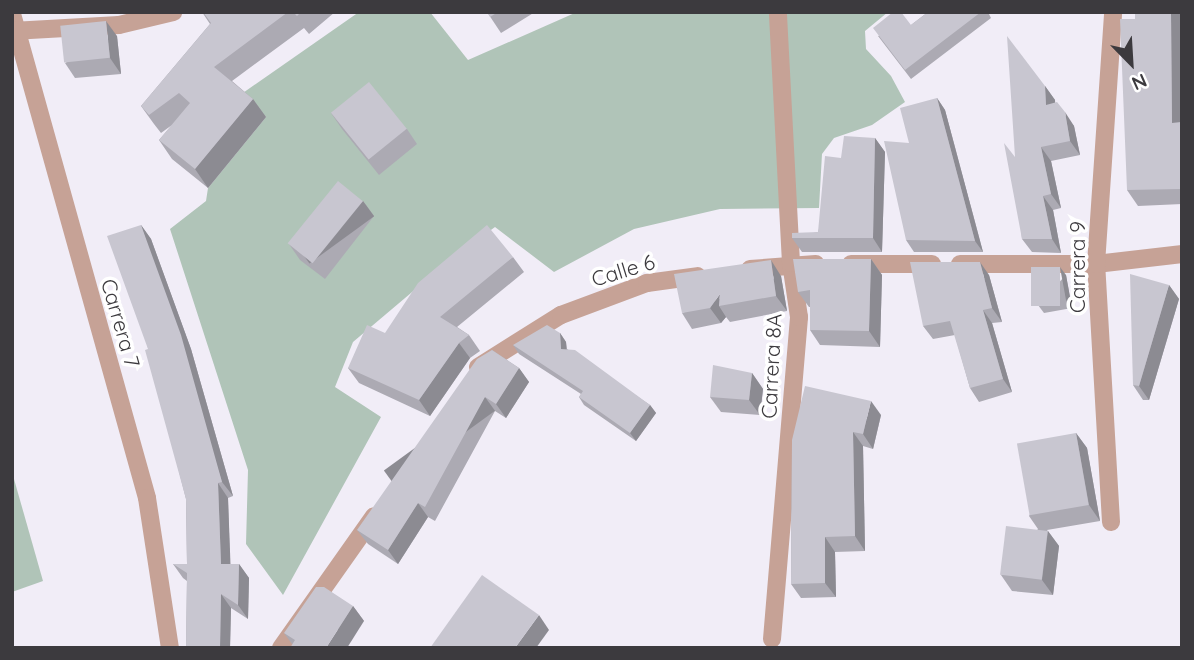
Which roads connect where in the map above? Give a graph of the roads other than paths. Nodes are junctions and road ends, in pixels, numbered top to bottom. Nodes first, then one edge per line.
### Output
1 (173, 12) edge
2 (778, 12) edge
3 (1113, 12) edge
4 (13, 25) edge
5 (1182, 254) edge
6 (791, 264) junction
7 (1096, 264) junction
8 (463, 388) edge
9 (385, 500) edge
10 (1111, 522) dead end
11 (772, 639) dead end
12 (170, 648) edge
13 (281, 648) edge

1 - 4 street
2 - 6 street, Carrera 8A
3 - 7 street, Carrera 9
4 - 12 street, Carrera 7
5 - 7 street, Calle 6
6 - 7 street, Calle 6
6 - 8 street, Calle 6
6 - 11 street, Carrera 8A
7 - 10 street, Carrera 9
9 - 13 street

